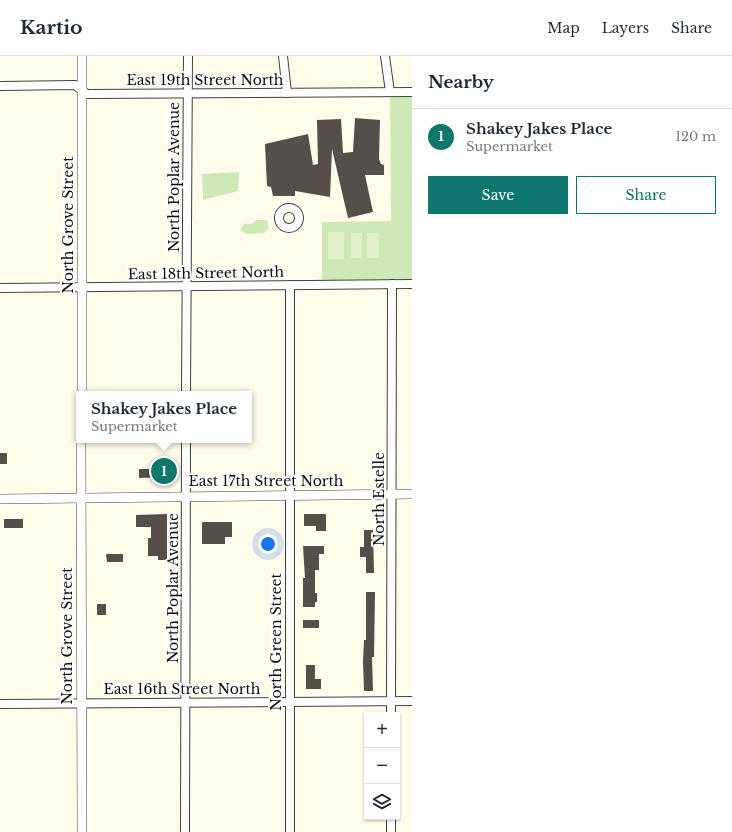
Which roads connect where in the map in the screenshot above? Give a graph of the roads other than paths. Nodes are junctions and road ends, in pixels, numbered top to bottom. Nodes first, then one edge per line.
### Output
1 (82, 56) edge
2 (188, 56) edge
3 (284, 56) edge
4 (385, 56) edge
5 (0, 86) edge
6 (82, 90) junction
7 (390, 92) junction
8 (412, 92) edge
9 (287, 93) junction
10 (188, 94) junction
11 (392, 284) junction
12 (412, 284) edge
13 (290, 285) junction
14 (187, 286) junction
15 (82, 287) junction
16 (0, 288) edge
17 (82, 391) edge
18 (186, 391) edge
19 (82, 443) edge
20 (186, 443) edge
21 (392, 494) junction
22 (412, 494) edge
23 (289, 495) junction
24 (186, 496) junction
25 (0, 499) edge
26 (81, 499) junction
27 (412, 701) edge
28 (186, 702) junction
29 (289, 702) junction
30 (391, 702) junction
31 (81, 703) junction
32 (0, 704) edge
33 (391, 712) edge
34 (391, 820) edge
35 (82, 832) edge
36 (185, 832) edge
37 (290, 832) edge
38 (391, 832) edge

1 - 6 street, North Grove Street
2 - 10 street, North Poplar Avenue
3 - 9 street
4 - 7 street
5 - 6 street, East 19th Street North
6 - 10 street, East 19th Street North
6 - 15 street, North Grove Street
7 - 8 street, East 19th Street North
7 - 9 street, East 19th Street North
9 - 10 street, East 19th Street North
10 - 14 street, North Poplar Avenue
11 - 12 street, East 18th Street North
11 - 13 street, East 18th Street North
11 - 21 street, North Estelle
13 - 14 street, East 18th Street North
13 - 23 street, North Green Street
14 - 15 street, East 18th Street North
14 - 18 street, North Poplar Avenue
15 - 16 street, East 18th Street North
15 - 17 street, North Grove Street
19 - 26 street, North Grove Street
20 - 24 street, North Poplar Avenue
21 - 22 street, East 17th Street North
21 - 23 street, East 17th Street North
21 - 30 street, North Estelle
23 - 24 street, East 17th Street North
23 - 29 street, North Green Street
24 - 26 street, East 17th Street North
24 - 28 street, North Poplar Avenue
25 - 26 street, East 17th Street North
26 - 31 street, North Grove Street
27 - 30 street, East 16th Street North
28 - 29 street, East 16th Street North
28 - 31 street, East 16th Street North
28 - 36 street, North Poplar Avenue
29 - 30 street, East 16th Street North
29 - 37 street, North Green Street
30 - 33 street, North Estelle
31 - 32 street, East 16th Street North
31 - 35 street, North Grove Street
34 - 38 street

